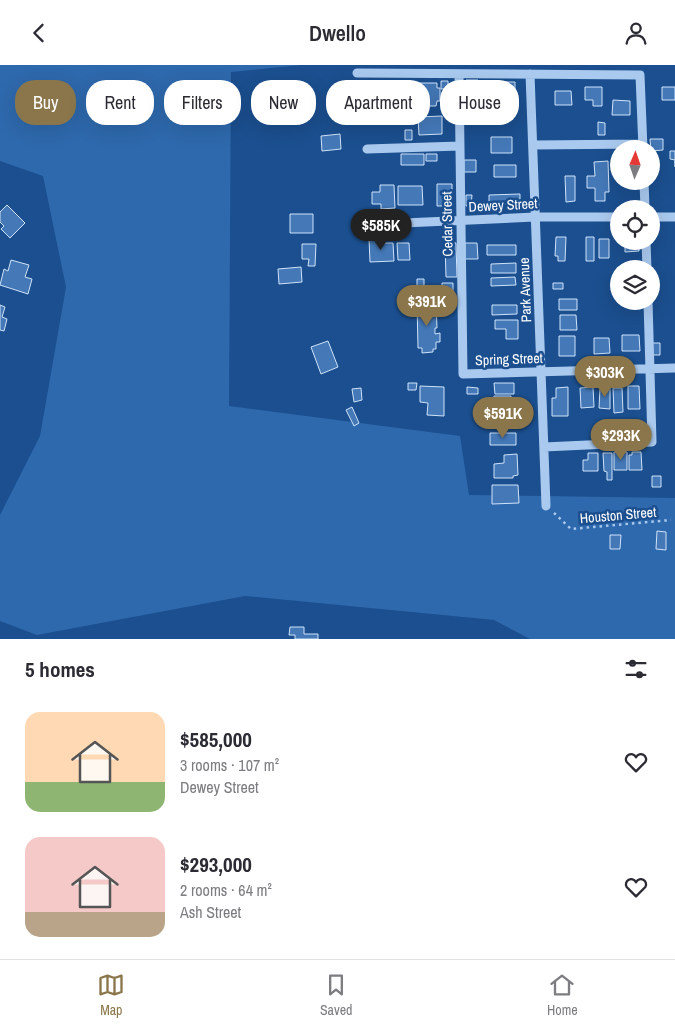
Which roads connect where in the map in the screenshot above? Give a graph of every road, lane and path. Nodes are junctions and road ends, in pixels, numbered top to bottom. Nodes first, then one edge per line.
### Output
1 (357, 73) dead end
2 (459, 73) junction
3 (530, 74) junction
4 (643, 140) edge
5 (533, 145) junction
6 (460, 146) junction
7 (610, 146) edge
8 (367, 149) dead end
9 (535, 217) junction
10 (610, 217) edge
11 (660, 217) edge
12 (675, 217) edge
13 (461, 221) junction
14 (359, 225) dead end
15 (648, 310) edge
16 (675, 368) edge
17 (650, 369) junction
18 (542, 372) junction
19 (463, 374) joint
20 (544, 447) junction
21 (546, 506) joint
22 (671, 520) dead end

1 - 2 street
2 - 3 street
2 - 6 street, Cedar Street
3 - 4 street
3 - 5 street, Park Avenue
5 - 7 street
5 - 9 street, Park Avenue
6 - 8 street
6 - 13 street, Cedar Street
9 - 10 street, Dewey Street
9 - 13 street, Dewey Street
9 - 18 street, Park Avenue
11 - 12 street
13 - 14 street, Dewey Street
13 - 19 street, Cedar Street
15 - 17 street
16 - 17 street, Spring Street
17 - 18 street, Spring Street
17 - 20 street
18 - 19 street, Spring Street
18 - 20 street, Park Avenue
20 - 21 street, Park Avenue
21 - 22 path, Houston Street

